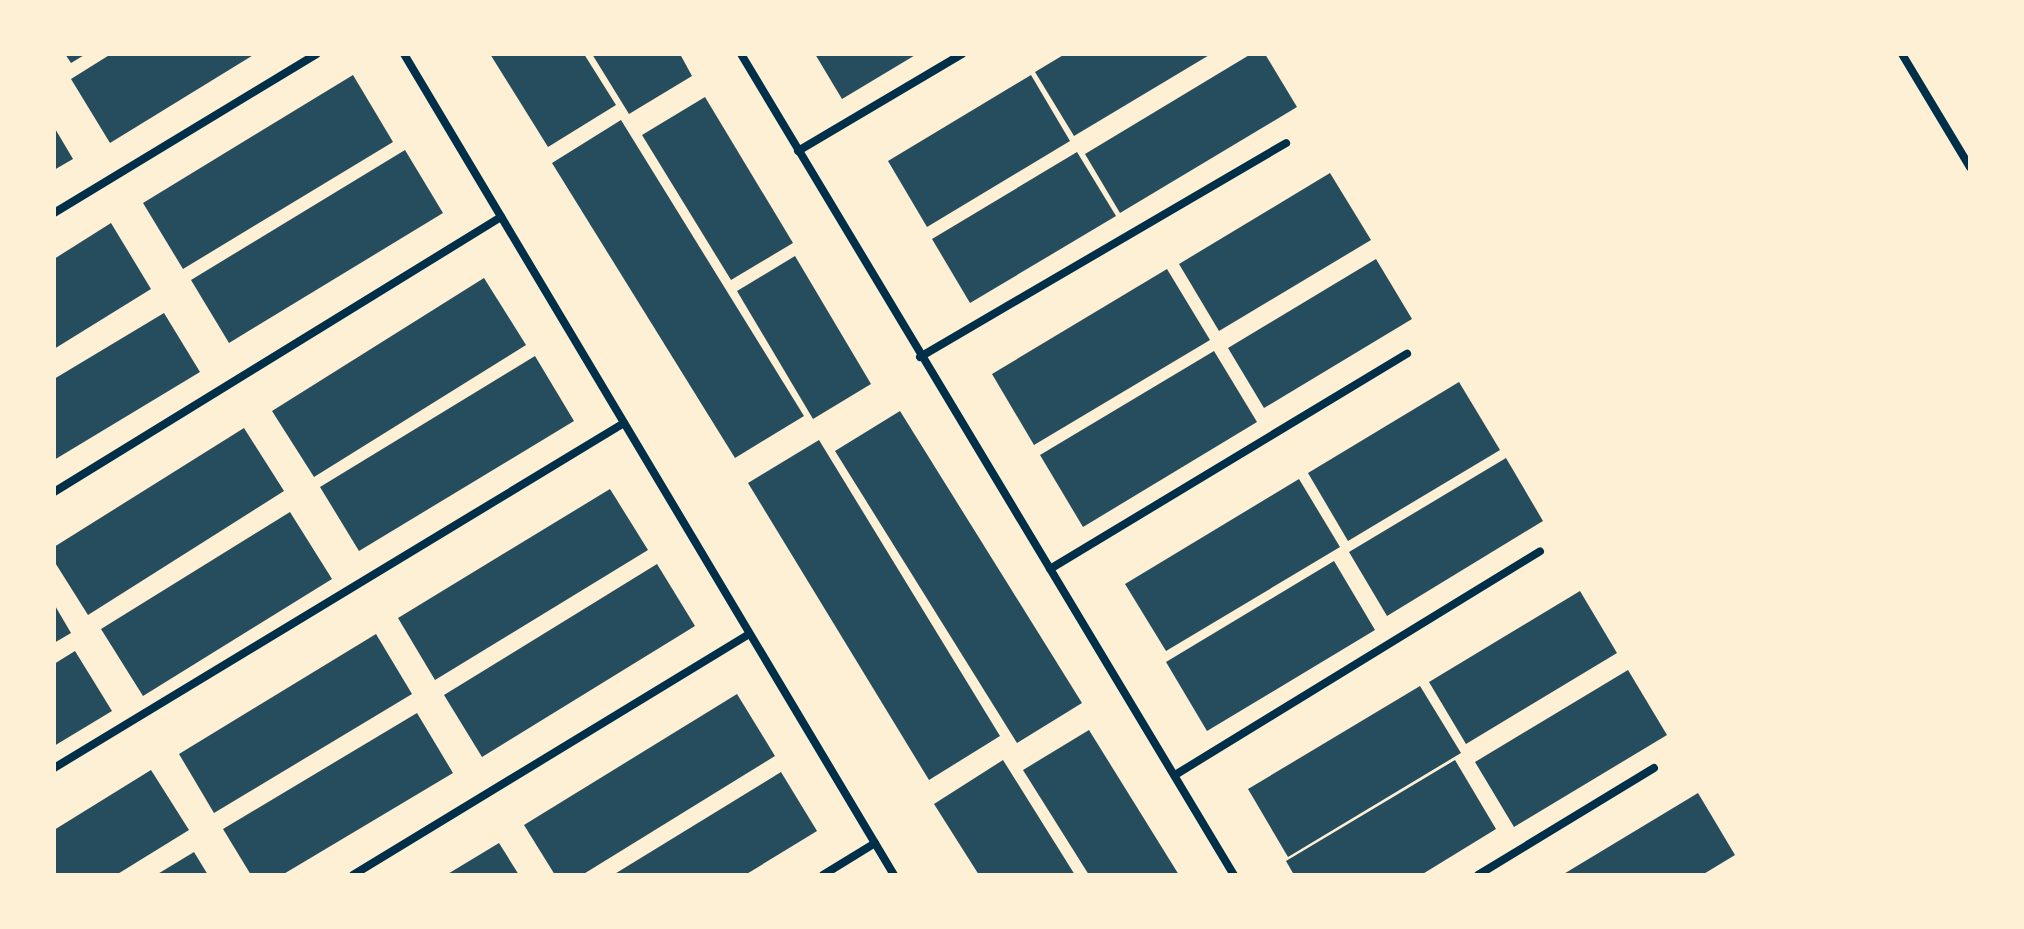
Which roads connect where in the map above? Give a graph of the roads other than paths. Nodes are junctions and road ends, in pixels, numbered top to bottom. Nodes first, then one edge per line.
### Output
1 (317, 54) edge
2 (404, 54) edge
3 (741, 54) edge
4 (962, 54) edge
5 (1902, 54) edge
6 (1286, 143) dead end
7 (798, 151) junction
8 (1970, 167) edge
9 (54, 213) edge
10 (501, 217) junction
11 (1407, 354) dead end
12 (920, 357) junction
13 (624, 423) junction
14 (54, 492) edge
15 (1540, 551) dead end
16 (1050, 569) junction
17 (749, 634) junction
18 (54, 768) edge
19 (1654, 768) dead end
20 (1175, 775) junction
21 (875, 843) junction
22 (353, 875) edge
23 (823, 875) edge
24 (894, 875) edge
25 (1234, 875) edge
26 (1478, 875) edge

1 - 9 street
2 - 10 street
3 - 7 street
4 - 7 street
5 - 8 street
6 - 12 street
7 - 12 street
10 - 13 street
10 - 14 street
11 - 16 street
12 - 16 street
13 - 17 street
13 - 18 street
15 - 20 street
16 - 20 street
17 - 21 street
17 - 22 street
19 - 26 street
20 - 25 street
21 - 23 street
21 - 24 street

